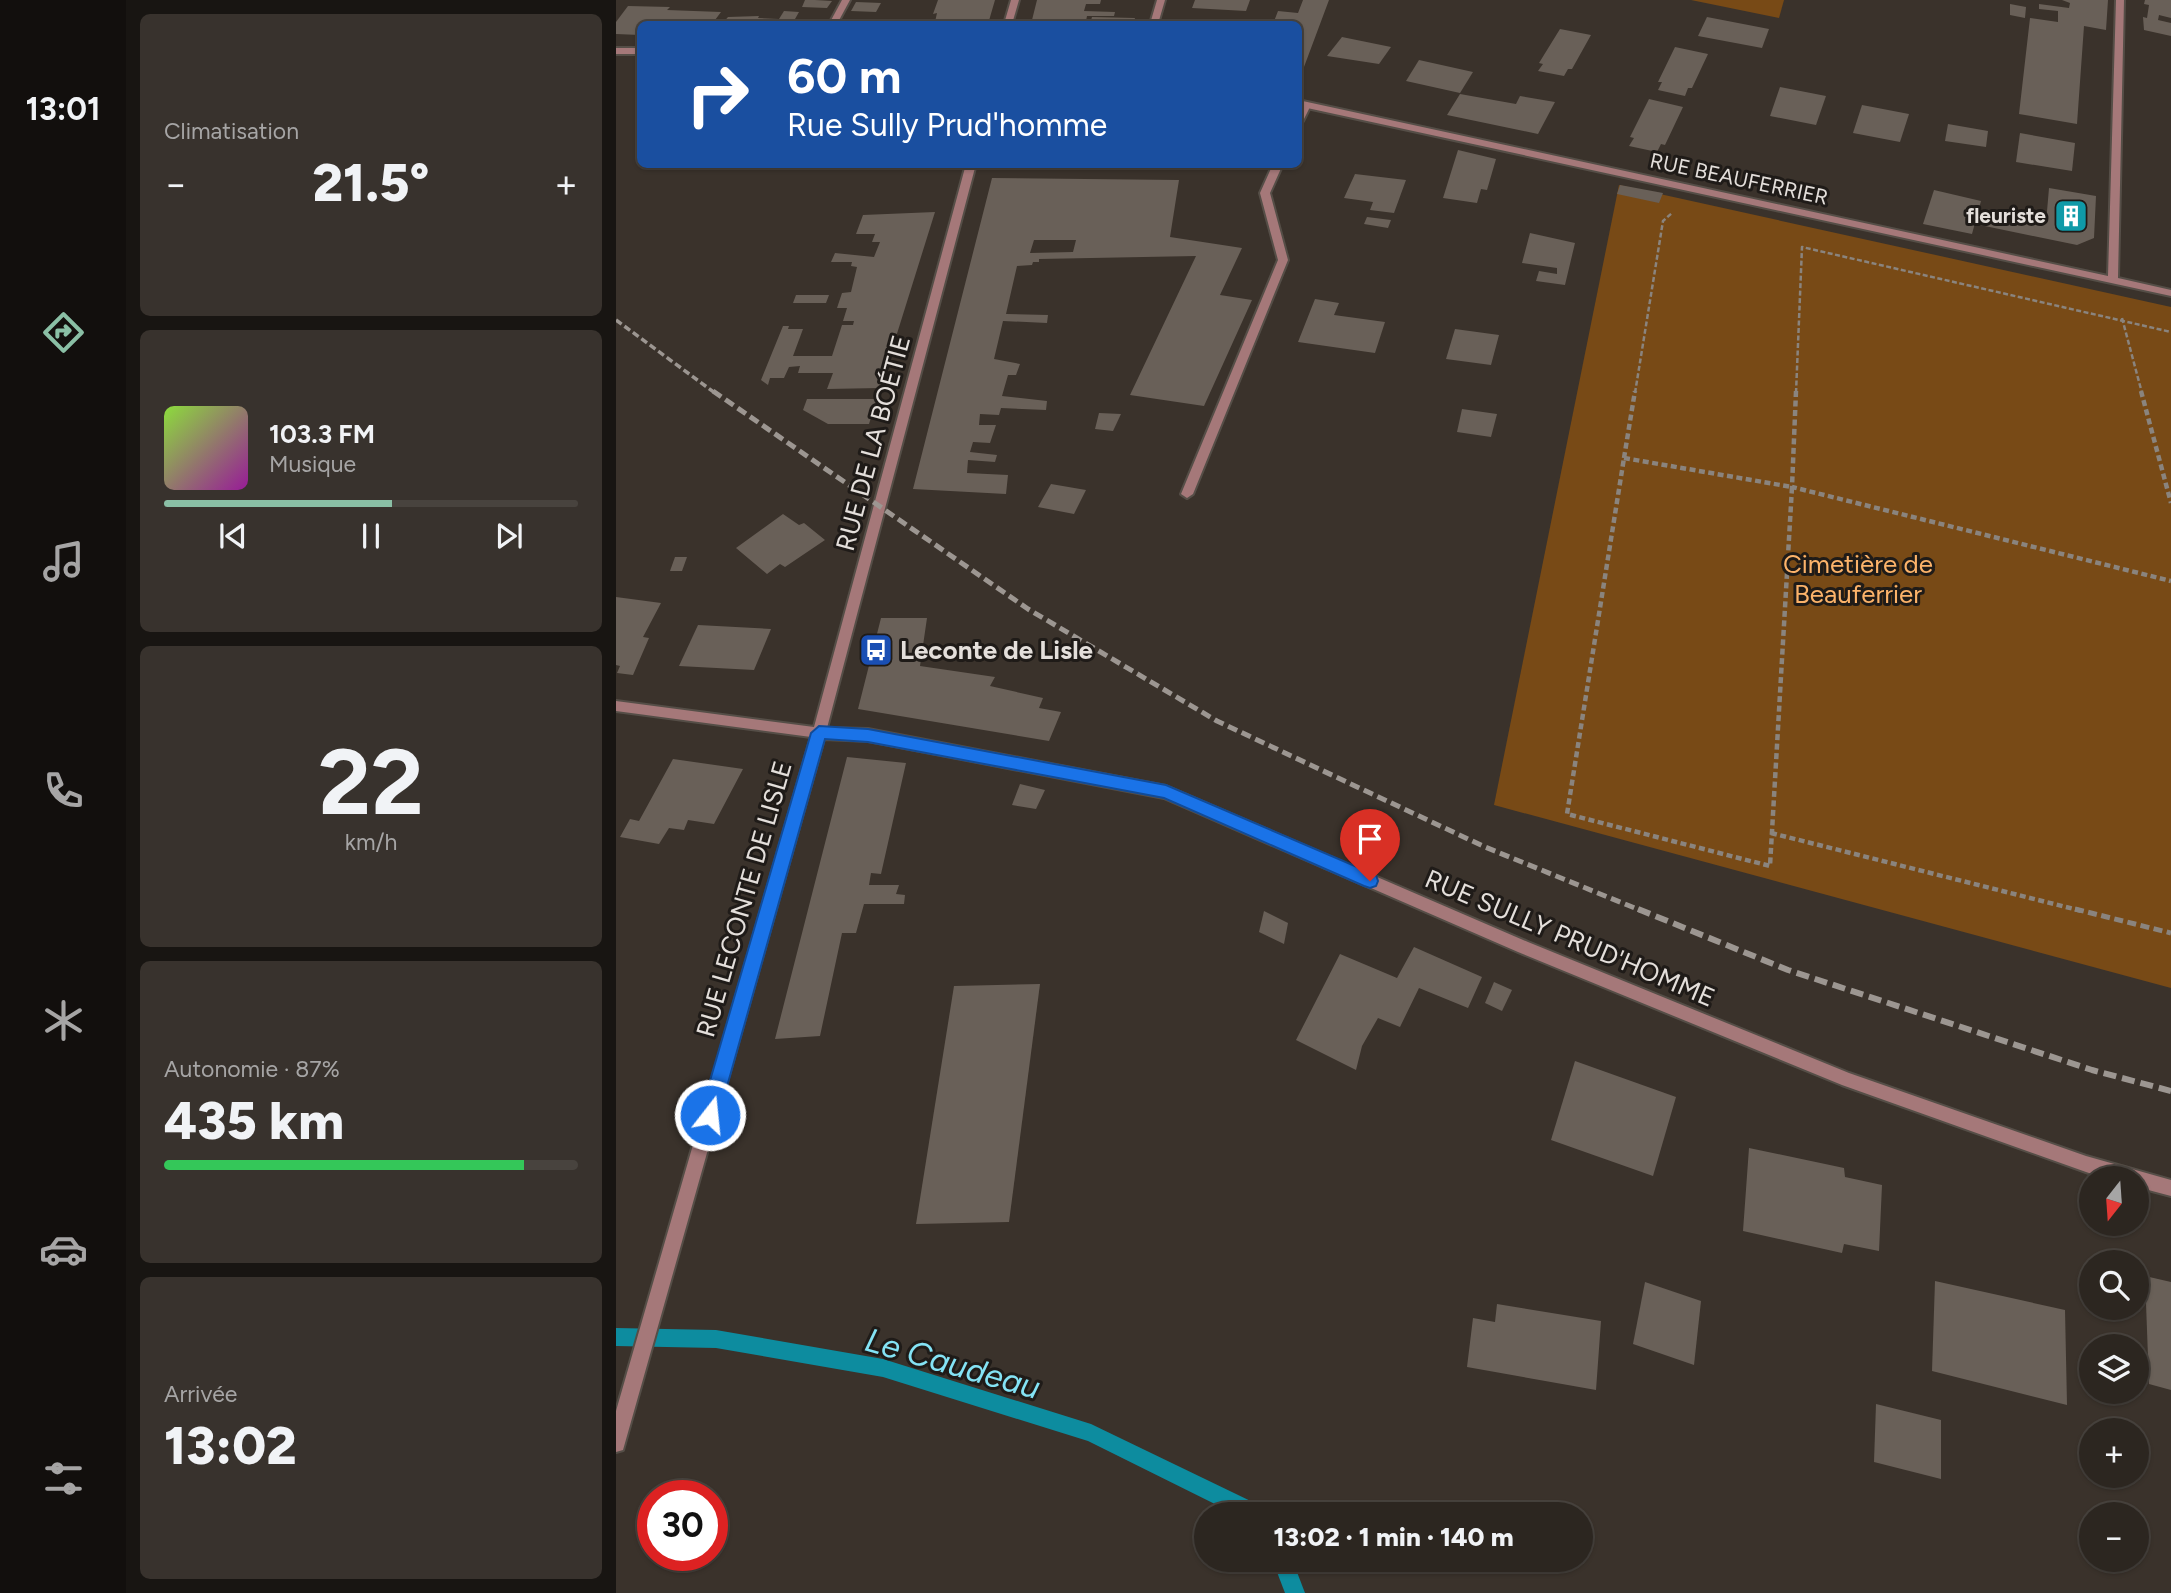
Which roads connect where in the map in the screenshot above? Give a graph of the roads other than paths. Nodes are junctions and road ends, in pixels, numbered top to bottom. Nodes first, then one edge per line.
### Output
1 (846, 0) edge
2 (1015, 0) edge
3 (1161, 0) edge
4 (2120, 0) edge
5 (835, 21) edge
6 (1009, 21) edge
7 (1154, 21) edge
8 (616, 51) edge
9 (637, 51) edge
10 (1302, 104) edge
11 (970, 168) edge
12 (1276, 168) edge
13 (2113, 280) junction
14 (2171, 293) edge
15 (1187, 494) dead end
16 (616, 706) edge
17 (819, 733) junction
18 (2093, 1166) edge
19 (2149, 1182) edge
20 (2171, 1188) edge
21 (618, 1437) edge

1 - 5 street
2 - 6 street
3 - 7 street
4 - 13 street
8 - 9 street
10 - 13 street, RUE BEAUFERRIER
11 - 17 street, RUE DE LA BOÉTIE
12 - 15 street
13 - 14 street, RUE BEAUFERRIER
16 - 17 street, RUE SULLY PRUD'HOMME
17 - 18 street, RUE SULLY PRUD'HOMME
17 - 21 street, RUE LECONTE DE LISLE
19 - 20 street, RUE SULLY PRUD'HOMME

